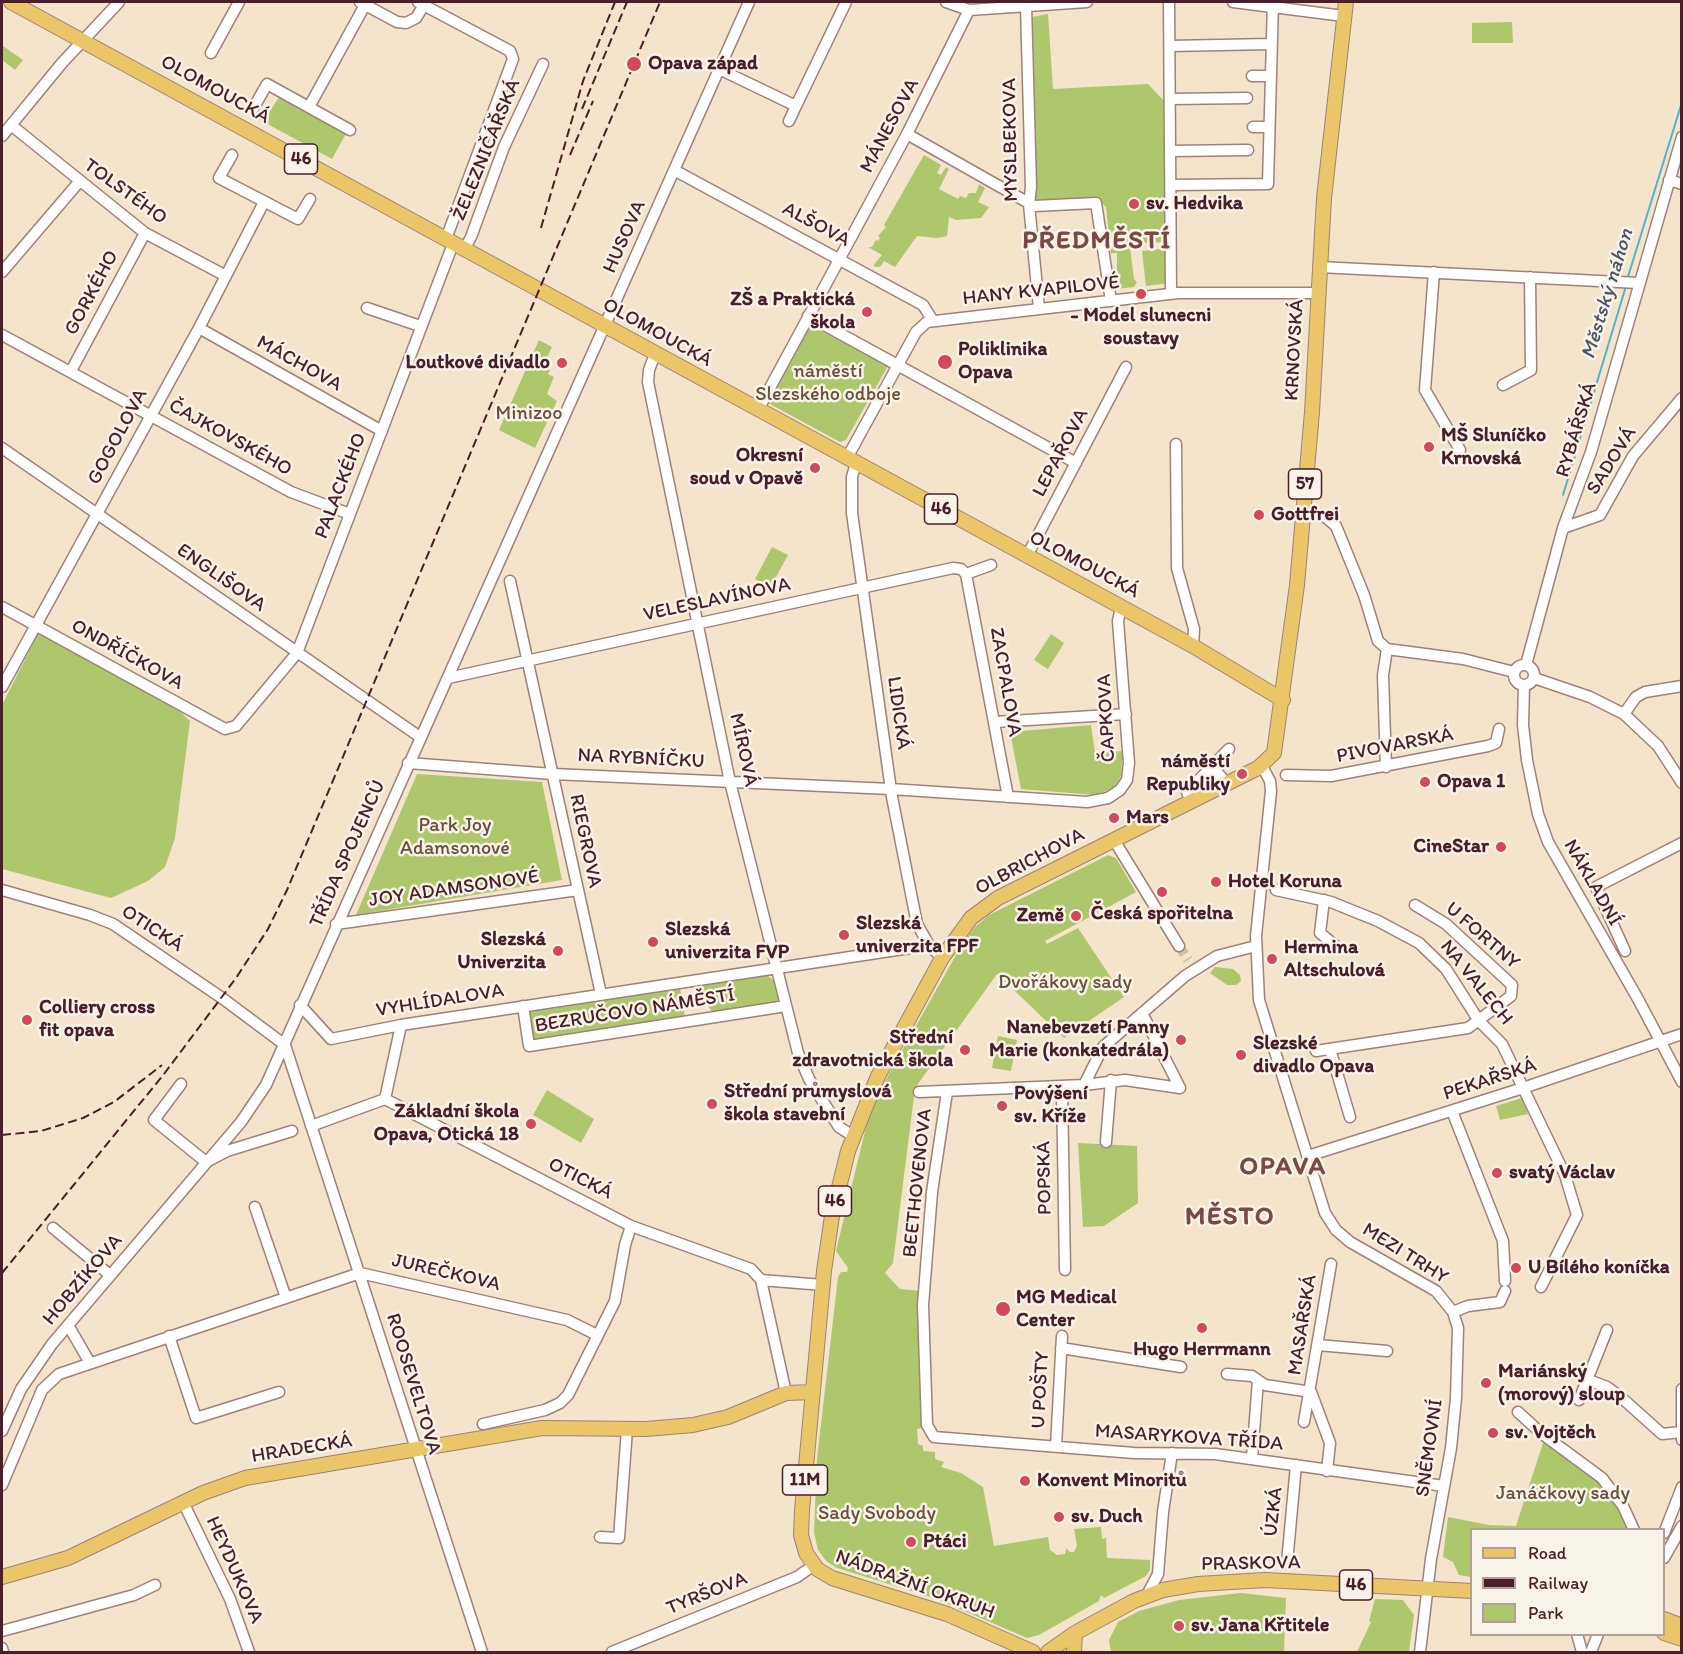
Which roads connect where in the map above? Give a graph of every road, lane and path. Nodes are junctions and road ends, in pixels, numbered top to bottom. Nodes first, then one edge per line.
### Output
1 (11, 2) edge
2 (119, 2) edge
3 (239, 2) edge
4 (749, 2) edge
5 (846, 2) edge
6 (946, 2) edge
7 (1087, 2) edge
8 (1169, 2) edge
9 (1233, 2) edge
10 (362, 3) edge
11 (421, 3) edge
12 (1273, 4) edge
13 (1026, 6) junction
14 (1345, 9) edge
15 (969, 10) junction
16 (85, 40) junction
17 (1270, 44) junction
18 (1170, 46) junction
19 (211, 53) dead end
20 (543, 64) dead end
21 (719, 69) junction
22 (1252, 76) dead end
23 (1269, 76) junction
24 (1269, 97) junction
25 (1171, 99) junction
26 (796, 106) junction
27 (309, 107) junction
28 (253, 109) dead end
29 (789, 121) dead end
30 (10, 125) junction
31 (1253, 127) dead end
32 (1269, 127) junction
33 (350, 130) dead end
34 (907, 134) junction
35 (2, 136) edge
36 (1682, 137) edge
37 (1268, 150) junction
38 (1171, 151) junction
39 (232, 155) dead end
40 (674, 170) junction
41 (1669, 180) junction
42 (79, 182) junction
43 (1682, 184) edge
44 (1171, 185) junction
45 (310, 200) dead end
46 (264, 202) junction
47 (1029, 204) junction
48 (145, 233) junction
49 (454, 244) junction
50 (840, 258) junction
51 (1319, 267) junction
52 (2, 272) edge
53 (1434, 272) junction
54 (226, 276) junction
55 (1530, 277) junction
56 (1630, 283) junction
57 (1317, 293) junction
58 (1171, 294) junction
59 (1112, 301) junction
60 (367, 308) dead end
61 (1039, 309) junction
62 (808, 316) junction
63 (933, 321) junction
64 (420, 326) junction
65 (604, 326) junction
66 (199, 328) junction
67 (2, 334) edge
68 (655, 354) junction
69 (898, 366) junction
70 (1126, 367) dead end
71 (71, 371) junction
72 (1503, 385) dead end
73 (1682, 398) edge
74 (758, 410) junction
75 (150, 414) junction
76 (382, 430) junction
77 (1176, 444) dead end
78 (2, 448) edge
79 (1460, 450) dead end
80 (851, 460) junction
81 (1076, 463) junction
82 (1303, 512) junction
83 (97, 513) junction
84 (350, 514) junction
85 (1563, 528) junction
86 (1027, 556) junction
87 (992, 564) dead end
88 (966, 573) junction
89 (510, 581) dead end
90 (863, 587) junction
91 (2, 607) edge
92 (1121, 607) junction
93 (698, 623) junction
94 (35, 626) junction
95 (1193, 646) junction
96 (1387, 649) junction
97 (297, 653) junction
98 (526, 660) junction
99 (1526, 665) junction
100 (1514, 672) junction
101 (448, 678) junction
102 (1534, 678) junction
103 (1524, 685) junction
104 (1682, 686) edge
105 (2, 687) edge
106 (1283, 700) junction
107 (1126, 714) junction
108 (1624, 714) junction
109 (995, 722) junction
110 (236, 726) joint
111 (1499, 729) dead end
112 (420, 737) junction
113 (1230, 749) dead end
114 (408, 764) junction
115 (1212, 766) junction
116 (1262, 766) junction
117 (1386, 767) junction
118 (552, 774) junction
119 (1286, 775) dead end
120 (730, 782) junction
121 (1682, 783) edge
122 (1227, 784) junction
123 (891, 789) junction
124 (1008, 797) junction
125 (1190, 801) junction
126 (1087, 802) joint
127 (1114, 840) junction
128 (1682, 843) edge
129 (2, 890) edge
130 (578, 890) junction
131 (1276, 890) dead end
132 (1324, 900) junction
133 (1415, 905) dead end
134 (336, 924) junction
135 (1179, 946) tunnel mouth
136 (1256, 946) junction
137 (1337, 947) dead end
138 (910, 948) dead end
139 (1625, 951) dead end
140 (942, 958) junction
141 (777, 968) junction
142 (601, 994) junction
143 (300, 1005) junction
144 (523, 1006) junction
145 (786, 1006) junction
146 (1142, 1013) junction
147 (1479, 1021) junction
148 (401, 1025) junction
149 (1682, 1034) edge
150 (1661, 1043) junction
151 (285, 1045) junction
152 (1330, 1049) junction
153 (1316, 1052) dead end
154 (1111, 1080) junction
155 (1682, 1083) edge
156 (181, 1084) dead end
157 (1084, 1085) junction
158 (1062, 1086) junction
159 (1523, 1088) junction
160 (919, 1092) dead end
161 (947, 1092) junction
162 (385, 1099) junction
163 (1452, 1111) junction
164 (1350, 1117) dead end
165 (311, 1126) junction
166 (292, 1131) dead end
167 (853, 1137) junction
168 (1106, 1142) dead end
169 (1308, 1156) junction
170 (206, 1162) junction
171 (255, 1207) dead end
172 (631, 1226) junction
173 (54, 1228) dead end
174 (1331, 1264) dead end
175 (1065, 1270) dead end
176 (360, 1273) junction
177 (110, 1275) junction
178 (823, 1278) junction
179 (761, 1280) junction
180 (1541, 1287) dead end
181 (286, 1298) junction
182 (1453, 1312) junction
183 (68, 1326) junction
184 (1607, 1330) dead end
185 (597, 1335) junction
186 (168, 1336) junction
187 (1062, 1336) dead end
188 (1318, 1345) junction
189 (1061, 1348) junction
190 (1387, 1352) dead end
191 (39, 1362) junction
192 (90, 1363) junction
193 (1181, 1367) dead end
194 (1227, 1374) dead end
195 (54, 1377) junction
196 (1586, 1379) junction
197 (1258, 1380) junction
198 (1682, 1389) edge
199 (279, 1392) dead end
200 (813, 1392) junction
201 (1311, 1392) junction
202 (786, 1393) junction
203 (1579, 1400) dead end
204 (1518, 1412) dead end
205 (1304, 1422) dead end
206 (483, 1424) dead end
207 (627, 1429) junction
208 (2, 1431) edge
209 (1681, 1432) edge
210 (931, 1434) joint
211 (1682, 1440) edge
212 (1056, 1446) junction
213 (415, 1450) junction
214 (1173, 1453) junction
215 (1252, 1458) junction
216 (1296, 1465) junction
217 (1328, 1471) junction
218 (2, 1485) edge
219 (1444, 1486) junction
220 (1682, 1487) edge
221 (183, 1502) junction
222 (1682, 1526) edge
223 (1633, 1528) edge
224 (1665, 1530) edge
225 (600, 1537) dead end
226 (1665, 1556) edge
227 (1287, 1563) dead end
228 (814, 1565) junction
229 (2, 1577) edge
230 (155, 1585) dead end
231 (1427, 1588) junction
232 (1470, 1591) edge
233 (1147, 1595) junction
234 (1665, 1613) edge
235 (1665, 1620) edge
236 (1680, 1626) edge
237 (2, 1631) edge
238 (1075, 1633) junction
239 (1665, 1633) edge
240 (1577, 1636) edge
241 (1598, 1636) edge
242 (1682, 1639) edge
243 (2, 1648) edge
244 (3, 1653) edge
245 (249, 1653) edge
246 (482, 1653) edge
247 (612, 1653) edge
248 (1033, 1653) edge
249 (1048, 1653) edge
250 (1074, 1653) edge
251 (1420, 1653) edge
252 (1582, 1653) edge
253 (1592, 1653) edge

1 - 16 main road, OLOMOUCKÁ / 46
2 - 16 street
3 - 19 street
4 - 21 street, HUSOVA
5 - 26 street
6 - 15 street
7 - 13 street
8 - 18 street
9 - 12 street
10 - 11 street
10 - 27 street
11 - 49 street
12 - 14 street
12 - 17 street
13 - 15 street
13 - 47 street, MYSLBEKOVA
14 - 51 main road, KRNOVSKÁ / 57
15 - 34 street, MÁNESOVA
16 - 30 street
16 - 49 main road, OLOMOUCKÁ / 46
17 - 18 street
17 - 23 street
18 - 25 street
20 - 49 street, ŽELEZNIČÁŘSKÁ
21 - 26 street
21 - 40 street, HUSOVA
22 - 23 street
23 - 24 street
24 - 25 street
24 - 32 street
25 - 38 street
26 - 29 street
27 - 28 street
27 - 33 street
30 - 35 street
30 - 42 street, TOLSTÉHO
31 - 32 street
32 - 37 street
34 - 47 street
34 - 50 street, MÁNESOVA
36 - 41 street, RYBÁŘSKÁ
37 - 38 street
37 - 44 street
38 - 44 street
39 - 46 street
40 - 50 street, ALŠOVA
40 - 65 street, HUSOVA
41 - 43 street
41 - 56 street, RYBÁŘSKÁ
42 - 48 street, TOLSTÉHO
42 - 52 street
44 - 58 street
45 - 46 street
46 - 54 street, GOGOLOVA
47 - 59 street
47 - 61 street, MYSLBEKOVA
48 - 54 street, TOLSTÉHO
48 - 71 street, GORKÉHO
49 - 64 street, PALACKÉHO
49 - 65 main road, OLOMOUCKÁ / 46
50 - 62 street
50 - 63 street, ALŠOVA
51 - 53 street
51 - 57 main road, KRNOVSKÁ / 57
53 - 55 street
53 - 79 street
54 - 66 street, GOGOLOVA
55 - 56 street
55 - 72 street
56 - 85 street, RYBÁŘSKÁ
57 - 58 street, HANY KVAPILOVÉ
57 - 82 main road, KRNOVSKÁ / 57
58 - 59 street, HANY KVAPILOVÉ
59 - 61 street, HANY KVAPILOVÉ
60 - 64 street
61 - 63 street, HANY KVAPILOVÉ
62 - 69 street
62 - 74 street
63 - 69 street
64 - 76 street, PALACKÉHO
65 - 68 main road, OLOMOUCKÁ / 46
65 - 101 street, HUSOVA
66 - 75 street, GOGOLOVA
66 - 76 street, MÁCHOVA
67 - 71 street, ČAJKOVSKÉHO
68 - 74 main road, OLOMOUCKÁ / 46
68 - 93 street, MÍROVÁ
69 - 80 street
69 - 81 street
70 - 81 street, LEPAŘOVA
71 - 75 street, ČAJKOVSKÉHO
73 - 85 street, SADOVÁ
74 - 80 main road, OLOMOUCKÁ / 46
75 - 83 street, GOGOLOVA
75 - 84 street, ČAJKOVSKÉHO
76 - 84 street, PALACKÉHO
77 - 95 street
78 - 83 street, ENGLIŠOVA
80 - 86 main road, OLOMOUCKÁ / 46
80 - 90 street, LIDICKÁ
81 - 86 street, LEPAŘOVA
82 - 96 street
82 - 106 main road, KRNOVSKÁ / 57
83 - 94 street, GOGOLOVA
83 - 97 street, ENGLIŠOVA
84 - 97 street, PALACKÉHO
85 - 99 street, RYBÁŘSKÁ
86 - 92 main road, OLOMOUCKÁ / 46
87 - 88 street, VELESLAVÍNOVA
88 - 90 street, VELESLAVÍNOVA
88 - 109 street, ZACPALOVA
89 - 98 street, RIEGROVA
90 - 93 street, VELESLAVÍNOVA
90 - 123 street, LIDICKÁ
91 - 94 street, ONDŘÍČKOVA
92 - 95 main road, OLOMOUCKÁ / 46
92 - 107 street, ČAPKOVA
93 - 98 street, VELESLAVÍNOVA
93 - 120 street, MÍROVÁ
94 - 105 street, GOGOLOVA
94 - 110 street, ONDŘÍČKOVA
95 - 106 main road, OLOMOUCKÁ / 46
96 - 100 street
96 - 117 street
97 - 110 street, PALACKÉHO
97 - 112 street, ENGLIŠOVA
98 - 101 street, VELESLAVÍNOVA
98 - 118 street, RIEGROVA
99 - 100 street
99 - 102 street
100 - 103 street
101 - 112 street, TŘÍDA SPOJENCŮ
102 - 103 street
102 - 108 street
103 - 150 street, NÁKLADNÍ
104 - 108 street
106 - 116 main road
107 - 109 street
107 - 126 street, ČAPKOVA
108 - 121 street
109 - 124 street, ZACPALOVA
111 - 117 street, PIVOVARSKÁ
112 - 114 street, TŘÍDA SPOJENCŮ
113 - 115 street
114 - 118 street, NA RYBNÍČKU
114 - 134 street, TŘÍDA SPOJENCŮ
115 - 122 street
115 - 125 street
116 - 122 main road, OLBRICHOVA / 46
116 - 136 street
117 - 119 street, PIVOVARSKÁ
118 - 120 street, NA RYBNÍČKU
118 - 130 street, RIEGROVA
120 - 123 street, NA RYBNÍČKU
120 - 141 street, MÍROVÁ
122 - 125 main road, OLBRICHOVA / 46
123 - 124 street, NA RYBNÍČKU
123 - 140 street, LIDICKÁ
124 - 126 street, NA RYBNÍČKU
125 - 127 main road, OLBRICHOVA / 46
127 - 135 street
127 - 140 main road, OLBRICHOVA / 46
128 - 139 street
129 - 151 street, OTICKÁ
130 - 134 street, JOY ADAMSONOVÉ
130 - 142 street, RIEGROVA
131 - 132 street, NA VALECH
132 - 137 street
132 - 147 street, NA VALECH
133 - 147 street, U FORTNY
134 - 143 street, TŘÍDA SPOJENCŮ
136 - 146 street
136 - 169 street
138 - 141 street, BEZRUČOVO NÁMĚSTÍ
140 - 167 main road, OLBRICHOVA / 46
141 - 142 street, BEZRUČOVO NÁMĚSTÍ
141 - 145 street, MÍROVÁ
142 - 144 street, VYHLÍDALOVA
143 - 148 street, VYHLÍDALOVA
143 - 151 street, TŘÍDA SPOJENCŮ
144 - 145 street, BEZRUČOVO NÁMĚSTÍ
144 - 148 street, VYHLÍDALOVA
145 - 167 street, MÍROVÁ
146 - 154 street
146 - 157 street
147 - 152 street
147 - 159 street, NA VALECH
148 - 162 street
149 - 150 street, PEKAŘSKÁ
150 - 155 street, NÁKLADNÍ
150 - 159 street, PEKAŘSKÁ
151 - 165 street
151 - 170 street, HOBZÍKOVA
152 - 153 street
152 - 164 street
154 - 157 street
154 - 168 street
156 - 170 street
157 - 158 street
158 - 161 street
158 - 175 street, POPSKÁ
159 - 163 street, PEKAŘSKÁ
159 - 180 street, NA VALECH
160 - 161 street
161 - 210 street, BEETHOVENOVA
162 - 165 street
162 - 172 street, OTICKÁ
163 - 169 street, PEKAŘSKÁ
163 - 182 street
165 - 176 street, ROOSEVELTOVA
166 - 170 street, HOBZÍKOVA
167 - 178 main road, OLBRICHOVA / 46
169 - 182 street, MEZI TRHY
170 - 177 street, HOBZÍKOVA
171 - 181 street
172 - 179 street, OTICKÁ
172 - 185 street
173 - 177 street
174 - 188 street, MASAŘSKÁ
176 - 181 street
176 - 185 street, JUREČKOVA
176 - 213 street, ROOSEVELTOVA
177 - 183 street, HOBZÍKOVA
178 - 179 street
178 - 200 main road, 11M
179 - 202 street
181 - 186 street
182 - 219 street, SNĚMOVNÍ
183 - 191 street, HOBZÍKOVA
183 - 192 street
184 - 196 street
185 - 206 street
186 - 192 street
186 - 199 street
187 - 189 street, U POŠTY
188 - 190 street
188 - 201 street, MASAŘSKÁ
189 - 193 street
189 - 212 street, U POŠTY
191 - 195 street
191 - 208 street, HOBZÍKOVA
192 - 195 street
194 - 197 street, MASAŘSKÁ
195 - 218 street
196 - 203 street
196 - 209 street
197 - 201 street, MASAŘSKÁ
197 - 215 street
198 - 209 street
200 - 202 main road, HRADECKÁ
200 - 228 main road, NÁDRAŽNÍ OKRUH / 11M
201 - 205 street, MASAŘSKÁ
201 - 217 street, MASAŘSKÁ
202 - 207 main road, HRADECKÁ
204 - 223 street
207 - 213 main road, HRADECKÁ
207 - 225 street
209 - 211 street
210 - 212 street, MASARYKOVA TŘÍDA
212 - 214 street, MASARYKOVA TŘÍDA
213 - 221 main road, HRADECKÁ
213 - 246 street, ROOSEVELTOVA
214 - 215 street, MASARYKOVA TŘÍDA
214 - 233 street
215 - 216 street, MASARYKOVA TŘÍDA
216 - 217 street, MASARYKOVA TŘÍDA
216 - 227 street, ÚZKÁ
217 - 219 street, MASARYKOVA TŘÍDA
219 - 231 street, SNĚMOVNÍ
220 - 224 street
221 - 229 main road, HRADECKÁ
221 - 245 street, HEYDUKOVA
222 - 226 street
228 - 247 street, TYRŠOVA
228 - 248 main road, NÁDRAŽNÍ OKRUH
230 - 237 street
231 - 232 main road, PRASKOVA / 46
231 - 233 main road, PRASKOVA / 46
231 - 251 street, SNĚMOVNÍ
233 - 238 main road, PRASKOVA / 46
234 - 236 street
235 - 236 main road
238 - 249 main road, PRASKOVA / 46
238 - 250 main road
239 - 242 main road
240 - 252 street
241 - 253 street
243 - 244 street

